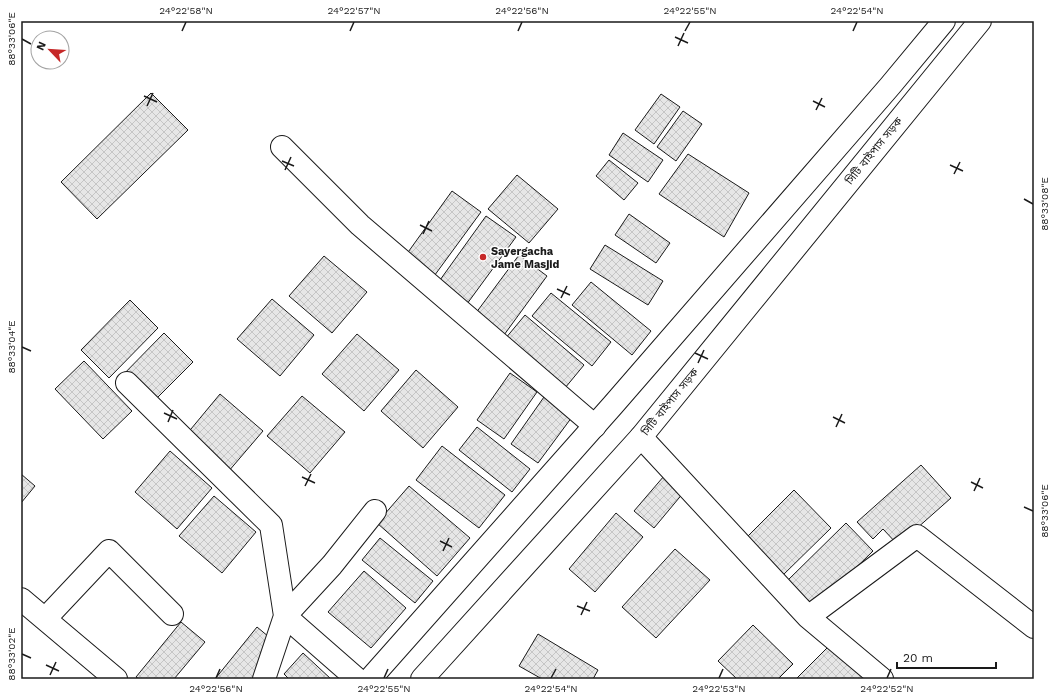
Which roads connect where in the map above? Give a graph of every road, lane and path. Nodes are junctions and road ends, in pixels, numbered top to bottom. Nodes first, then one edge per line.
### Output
1 (944, 21) edge
2 (980, 21) edge
3 (282, 147) dead end
4 (127, 383) dead end
5 (595, 426) junction
6 (641, 437) junction
7 (375, 511) dead end
8 (21, 599) edge
9 (172, 614) dead end
10 (285, 616) junction
11 (808, 617) junction
12 (44, 619) junction
13 (1034, 627) edge
14 (116, 679) edge
15 (264, 679) edge
16 (357, 679) edge
17 (370, 679) edge
18 (422, 679) edge
19 (882, 679) edge

1 - 5 street
2 - 6 street, সিটি বাইপাস সড়ক
3 - 5 street
4 - 10 street
5 - 17 street
6 - 11 street
6 - 18 street, সিটি বাইপাস সড়ক
7 - 10 street
8 - 12 street
9 - 12 street
10 - 15 street
10 - 16 street
11 - 13 street
11 - 19 street
12 - 14 street

